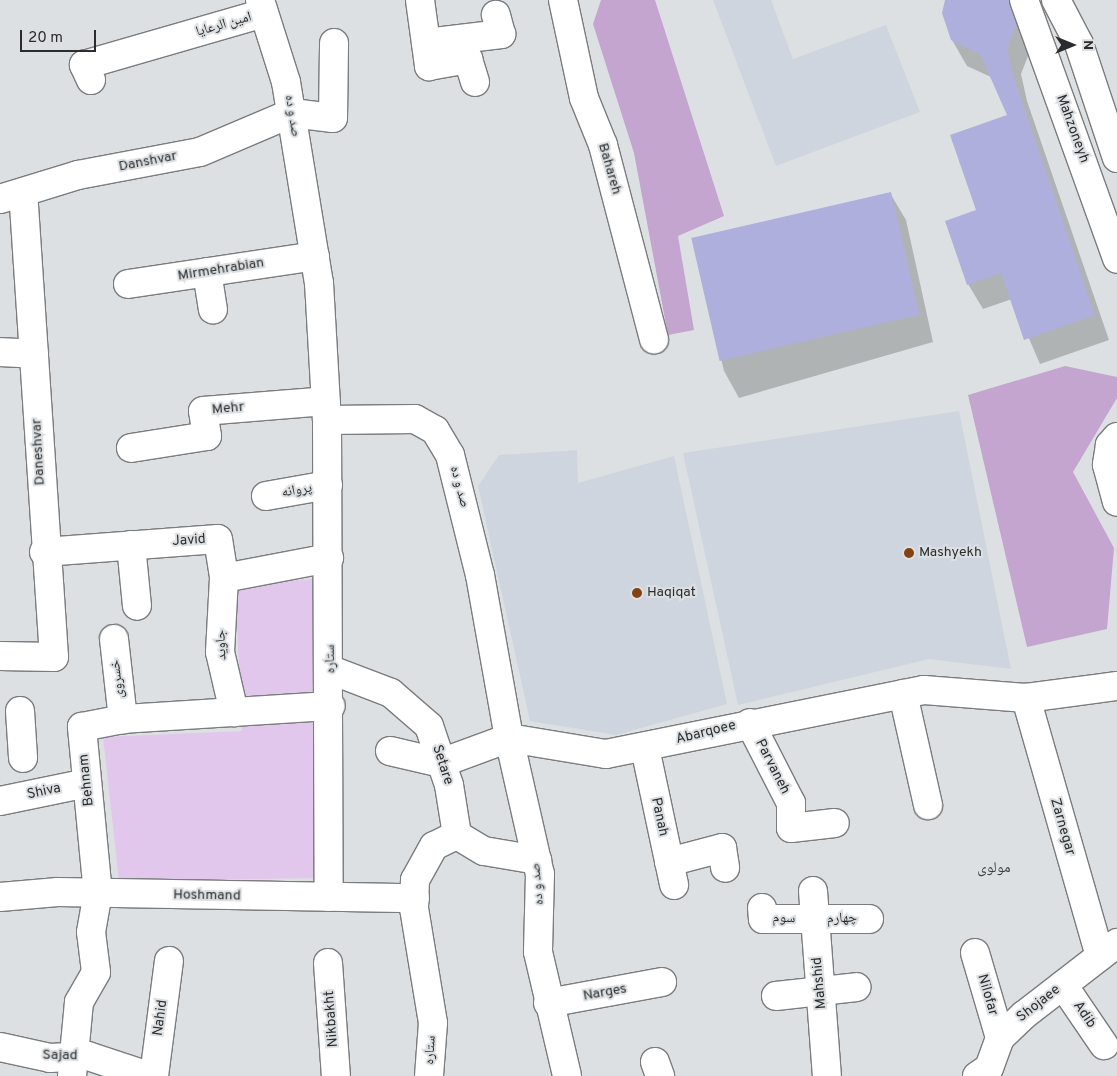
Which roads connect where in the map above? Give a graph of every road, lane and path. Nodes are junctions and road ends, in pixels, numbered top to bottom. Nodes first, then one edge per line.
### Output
1 (420, 0) edge
2 (564, 0) edge
3 (1024, 0) edge
4 (1056, 0) edge
5 (262, 7) edge
6 (496, 15) dead end
7 (334, 43) dead end
8 (428, 54) junction
9 (90, 80) dead end
10 (475, 82) dead end
11 (292, 113) junction
12 (1117, 158) edge
13 (12, 196) edge
14 (315, 256) junction
15 (1117, 259) edge
16 (207, 272) junction
17 (128, 284) dead end
18 (213, 310) dead end
19 (654, 339) dead end
20 (0, 352) edge
21 (34, 354) junction
22 (327, 411) junction
23 (1117, 437) edge
24 (131, 448) dead end
25 (328, 485) junction
26 (266, 496) dead end
27 (1117, 502) edge
28 (131, 545) junction
29 (44, 552) junction
30 (329, 558) junction
31 (224, 578) junction
32 (137, 606) dead end
33 (114, 639) dead end
34 (0, 656) edge
35 (331, 670) junction
36 (1117, 686) edge
37 (902, 694) junction
38 (1026, 698) junction
39 (331, 706) junction
40 (234, 712) junction
41 (123, 719) junction
42 (750, 723) junction
43 (509, 738) junction
44 (645, 748) junction
45 (390, 752) dead end
46 (441, 762) junction
47 (87, 783) junction
48 (0, 801) edge
49 (928, 805) dead end
50 (835, 822) dead end
51 (457, 835) junction
52 (537, 860) junction
53 (725, 868) dead end
54 (813, 891) dead end
55 (98, 894) junction
56 (0, 896) edge
57 (329, 898) junction
58 (415, 898) junction
59 (762, 908) dead end
60 (869, 918) dead end
61 (814, 920) junction
62 (1108, 950) edge
63 (975, 953) dead end
64 (169, 961) dead end
65 (328, 963) dead end
66 (662, 982) dead end
67 (1063, 985) junction
68 (857, 987) dead end
69 (821, 991) junction
70 (776, 996) dead end
71 (548, 1004) junction
72 (1000, 1038) junction
73 (1104, 1045) dead end
74 (0, 1047) edge
75 (72, 1066) edge
76 (148, 1076) edge
77 (154, 1076) edge
78 (336, 1076) edge
79 (429, 1076) edge
80 (567, 1076) edge
81 (827, 1076) edge
82 (977, 1076) edge

1 - 8 street
2 - 19 street, Bahareh
3 - 15 street, Mahzoneyh
4 - 12 street
5 - 9 street, امین الرعایا
5 - 11 street, صد و ده
6 - 8 street
7 - 11 street
8 - 10 street
11 - 13 street, Danshvar
11 - 14 street, صد و ده
13 - 21 street, Daneshvar
14 - 16 street, Mirmehrabian
14 - 22 street, صد و ده
16 - 17 street, Mirmehrabian
16 - 18 street
20 - 21 street
21 - 29 street, Daneshvar
22 - 24 street, Mehr
22 - 25 street, ستاره
22 - 43 street, صد و ده
23 - 27 street
25 - 26 street, پروانه
25 - 30 street, ستاره
28 - 29 street, Javid
28 - 31 street, Javid
28 - 32 street
29 - 34 street, Daneshvar
30 - 31 street
30 - 35 street, ستاره
31 - 40 street, جاوید
33 - 41 street, خسروی
35 - 39 street, ستاره
35 - 46 street, Setare
36 - 38 street, Abarqoee
37 - 38 street, Abarqoee
37 - 42 street, Abarqoee
37 - 49 street
38 - 62 street, Zarnegar
39 - 40 street, Behnam
39 - 57 street, ستاره
40 - 41 street, Behnam
41 - 47 street, Behnam
42 - 44 street, Abarqoee
42 - 50 street, Parvaneh
43 - 44 street, Abarqoee
43 - 46 street
43 - 52 street, صد و ده
44 - 53 street, Panah
45 - 46 street
46 - 51 street, Setare
47 - 48 street, Shiva
47 - 55 street, Behnam
51 - 52 street
51 - 58 street, ستاره
52 - 71 street, صد و ده
54 - 61 street, Mahshid
55 - 56 street, Hoshmand
55 - 57 street, Hoshmand
55 - 75 street, Behnam
57 - 58 street, Hoshmand
58 - 79 street, ستاره
59 - 61 street, سوم
60 - 61 street, چهارم
61 - 69 street, Mahshid
62 - 67 street, Shojaee
63 - 72 street, Nilofar
64 - 77 street, Nahid
65 - 78 street, Nikbakht
66 - 71 street, Narges
67 - 72 street, Shojaee
67 - 73 street, Adib
68 - 69 street
69 - 70 street
69 - 81 street, Mahshid
71 - 80 street, صد و ده
72 - 82 street, Shojaee
74 - 75 street, Sajad
75 - 76 street, Sajad

